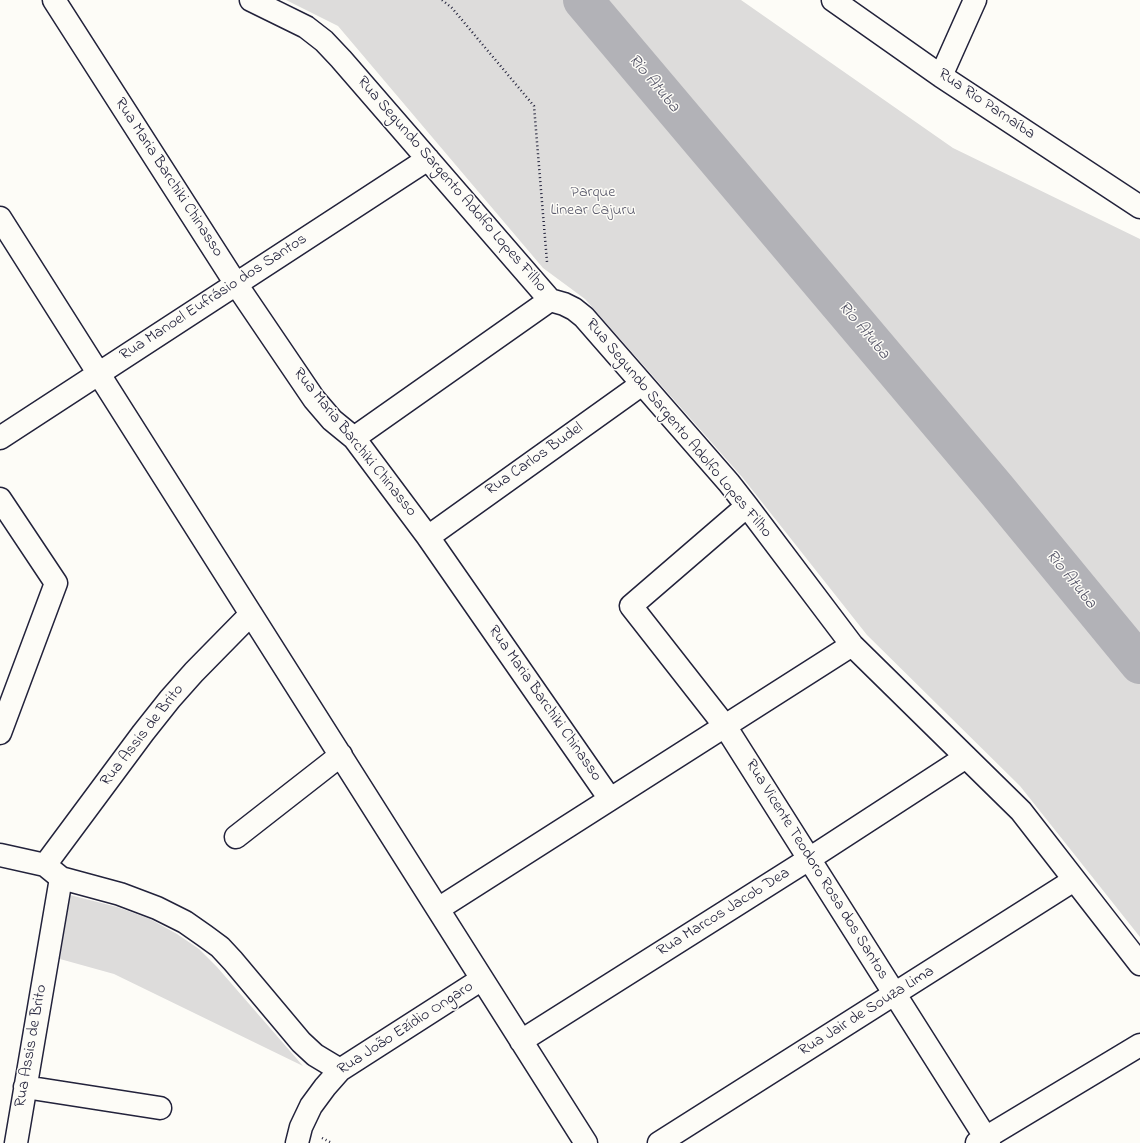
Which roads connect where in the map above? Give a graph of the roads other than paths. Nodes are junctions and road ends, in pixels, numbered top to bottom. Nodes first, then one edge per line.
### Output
1 (54, 0) edge
2 (251, 0) edge
3 (833, 0) edge
4 (975, 0) edge
5 (941, 76) junction
6 (428, 159) junction
7 (1140, 207) edge
8 (0, 218) edge
9 (236, 284) junction
10 (550, 300) junction
11 (99, 374) junction
12 (642, 384) junction
13 (0, 438) edge
14 (354, 438) junction
15 (0, 499) edge
16 (747, 506) junction
17 (428, 537) junction
18 (251, 614) junction
19 (852, 645) junction
20 (725, 726) junction
21 (0, 733) edge
22 (341, 755) junction
23 (966, 757) junction
24 (610, 799) junction
25 (236, 837) dead end
26 (0, 855) edge
27 (809, 858) junction
28 (53, 872) junction
29 (1074, 880) junction
30 (438, 909) junction
31 (1140, 964) edge
32 (482, 979) junction
33 (895, 994) junction
34 (522, 1041) junction
35 (1140, 1045) edge
36 (340, 1070) junction
37 (25, 1087) junction
38 (160, 1108) dead end
39 (984, 1141) edge
40 (16, 1143) edge
41 (297, 1143) edge
42 (586, 1143) edge
43 (659, 1143) edge

1 - 9 street, Rua Maria Barchiki Chinasso
2 - 6 street, Rua Segundo Sargento Adolfo Lopes Filho
3 - 5 street, Rua Rio Parnaíba
4 - 5 street
5 - 7 street, Rua Rio Parnaíba
6 - 9 street, Rua Manoel Eufrásio dos Santos
6 - 10 street, Rua Segundo Sargento Adolfo Lopes Filho
8 - 11 street
9 - 11 street, Rua Manoel Eufrásio dos Santos
9 - 14 street, Rua Maria Barchiki Chinasso
10 - 12 street, Rua Segundo Sargento Adolfo Lopes Filho
10 - 14 street
11 - 13 street, Rua Manoel Eufrásio dos Santos
11 - 18 street
12 - 16 street, Rua Segundo Sargento Adolfo Lopes Filho
12 - 17 street, Rua Carlos Budel
14 - 17 street, Rua Maria Barchiki Chinasso
15 - 21 street
16 - 19 street, Rua Segundo Sargento Adolfo Lopes Filho
16 - 20 street, Rua Vicente Teodoro Rosa dos Santos
17 - 24 street, Rua Maria Barchiki Chinasso
18 - 22 street
18 - 28 street, Rua Assis de Brito
19 - 20 street
19 - 23 street, Rua Segundo Sargento Adolfo Lopes Filho
20 - 24 street
20 - 27 street, Rua Vicente Teodoro Rosa dos Santos
22 - 25 street
22 - 30 street
23 - 27 street, Rua Marcos Jacob Dea
23 - 29 street, Rua Segundo Sargento Adolfo Lopes Filho
24 - 30 street
26 - 28 street
27 - 33 street, Rua Vicente Teodoro Rosa dos Santos
27 - 34 street, Rua Marcos Jacob Dea
28 - 36 street
28 - 37 street, Rua Assis de Brito
29 - 31 street, Rua Segundo Sargento Adolfo Lopes Filho
29 - 33 street, Rua Jair de Souza Lima
30 - 32 street
32 - 34 street
32 - 36 street, Rua João Ezídio Ongaro
33 - 39 street, Rua Vicente Teodoro Rosa dos Santos
33 - 43 street, Rua Jair de Souza Lima
34 - 42 street
35 - 39 street
36 - 41 street, Rua João Ezídio Ongaro
37 - 38 street
37 - 40 street, Rua Assis de Brito

